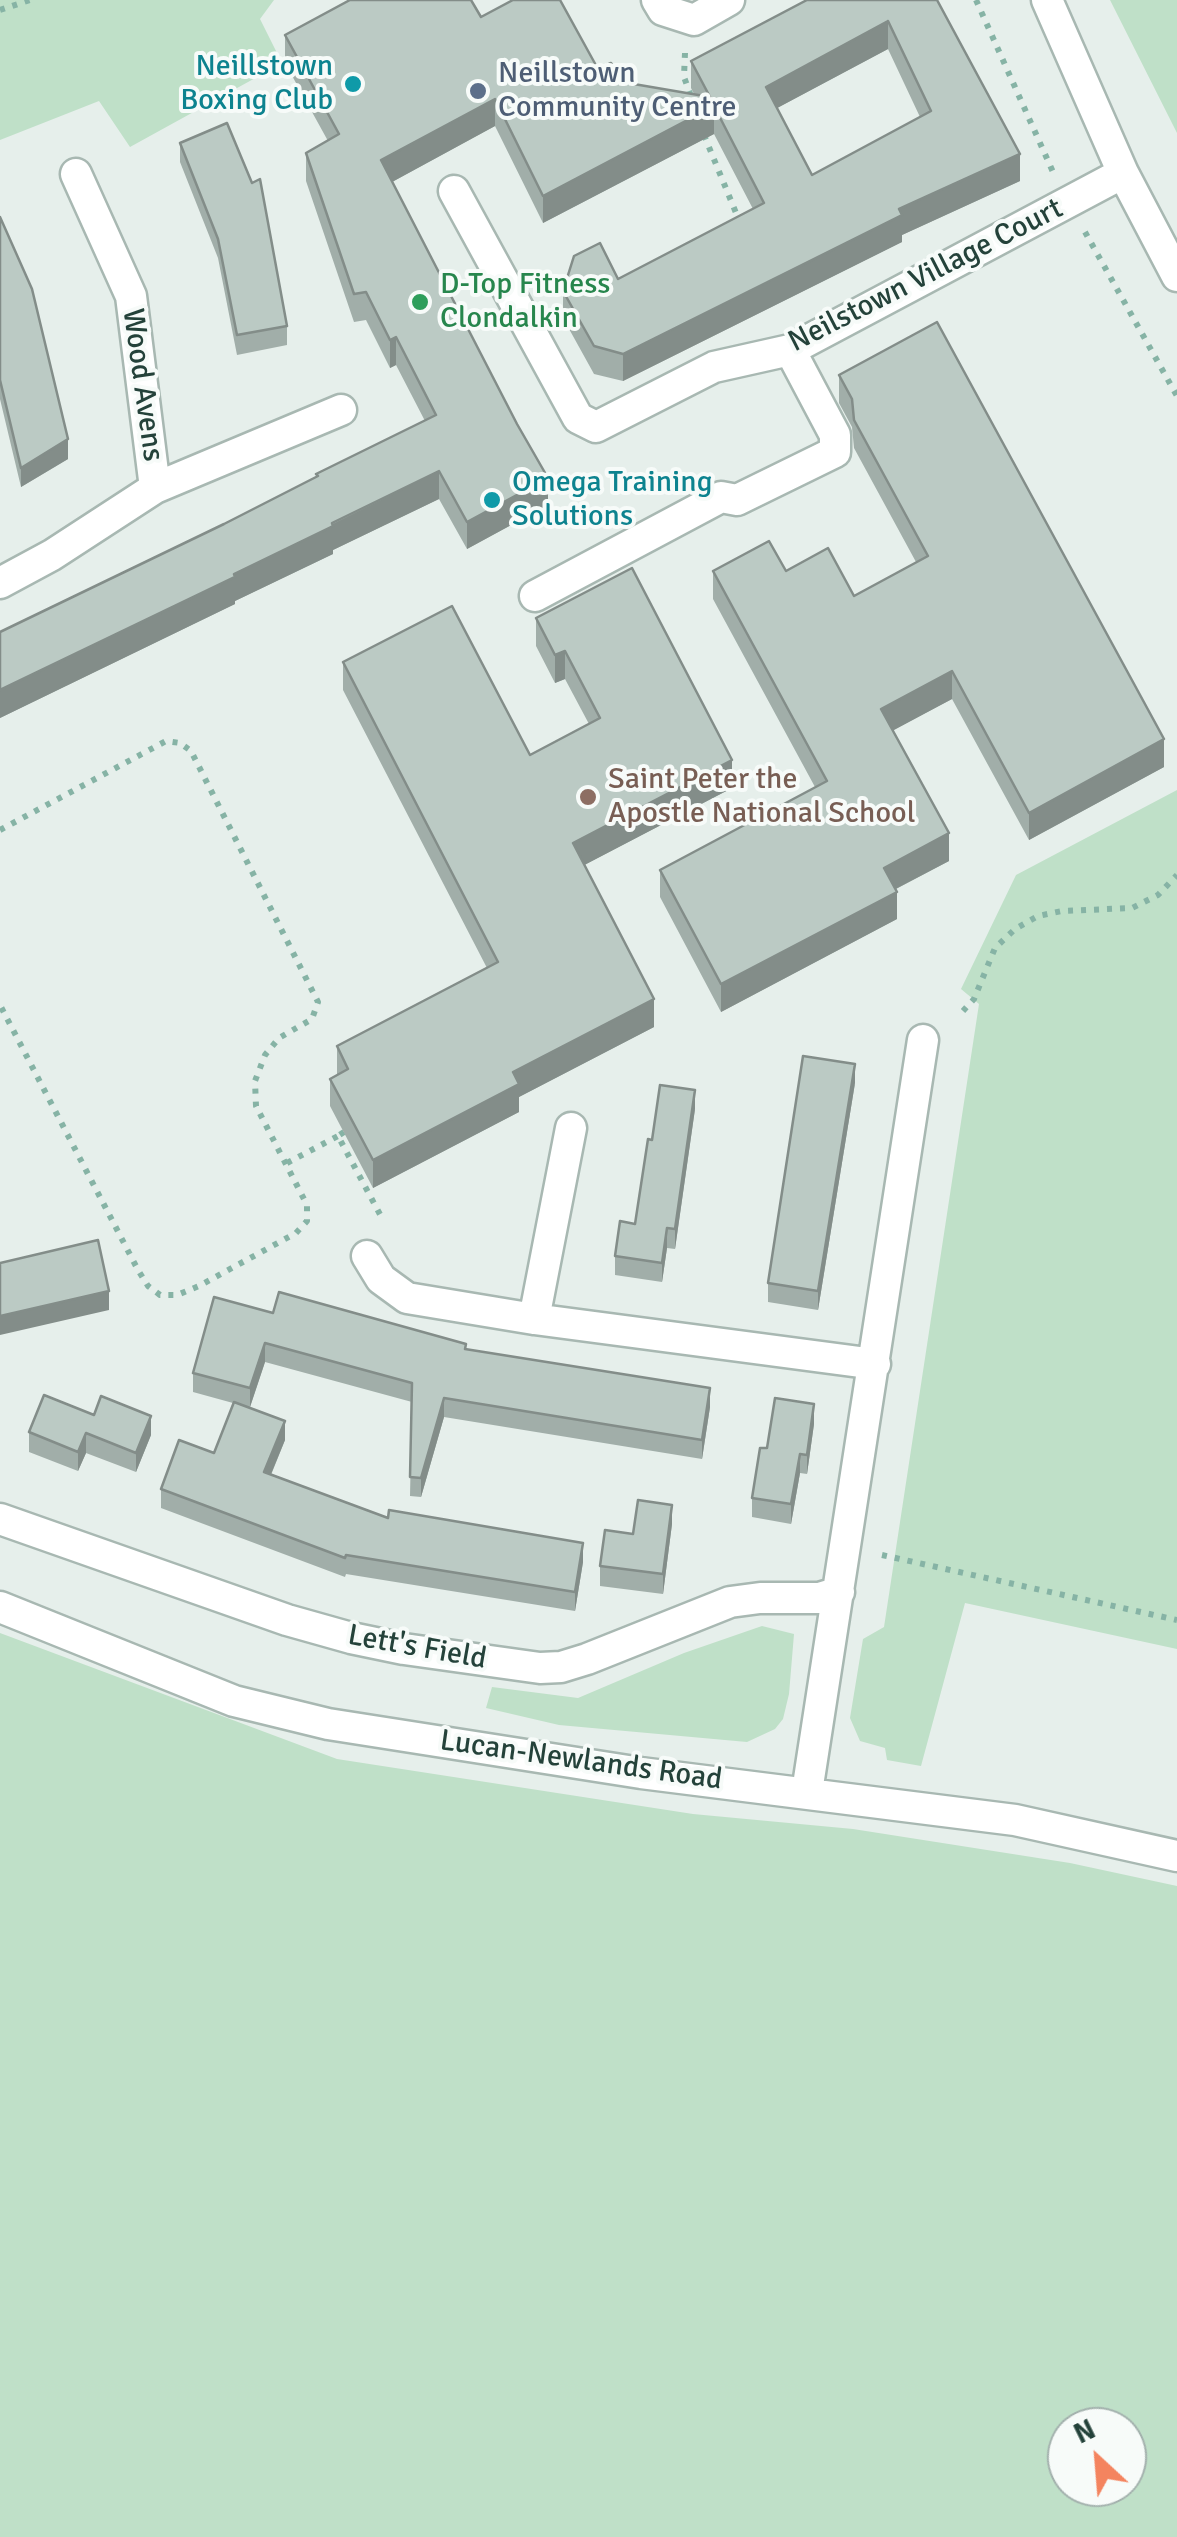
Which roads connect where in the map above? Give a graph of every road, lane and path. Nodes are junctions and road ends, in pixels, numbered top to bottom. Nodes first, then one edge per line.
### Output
1 (30, 0) edge
2 (658, 0) edge
3 (729, 0) edge
4 (976, 0) edge
5 (1048, 0) edge
6 (0, 10) edge
7 (685, 17) junction
8 (696, 109) edge
9 (701, 124) edge
10 (1123, 173) junction
11 (76, 174) dead end
12 (1058, 182) dead end
13 (454, 191) dead end
14 (1083, 229) dead end
15 (748, 242) edge
16 (1177, 276) edge
17 (790, 350) junction
18 (1177, 396) edge
19 (341, 410) dead end
20 (156, 488) junction
21 (0, 583) edge
22 (535, 596) dead end
23 (0, 830) edge
24 (1177, 875) edge
25 (0, 1005) edge
26 (963, 1011) dead end
27 (923, 1040) dead end
28 (571, 1128) dead end
29 (286, 1163) junction
30 (383, 1220) dead end
31 (367, 1256) dead end
32 (534, 1319) junction
33 (875, 1364) junction
34 (0, 1520) edge
35 (882, 1555) dead end
36 (839, 1592) junction
37 (0, 1607) edge
38 (1177, 1620) edge
39 (807, 1792) junction
40 (1177, 1856) edge

1 - 6 path
2 - 7 street
3 - 7 street
4 - 12 path
5 - 10 street
7 - 8 path
9 - 15 path
10 - 16 street
10 - 17 street, Neilstown Village Court
11 - 20 street, Wood Avens
13 - 17 street, Neilstown Village Court
14 - 18 path
17 - 22 street
19 - 20 street, Wood Avens
20 - 21 street, Wood Avens
23 - 29 path
24 - 26 path
25 - 29 path
27 - 33 street
28 - 32 street
29 - 30 path
31 - 32 street
32 - 33 street
33 - 36 street
34 - 36 street, Lett's Field
35 - 38 path
36 - 39 street
37 - 39 street, Lucan-Newlands Road
39 - 40 street, Lucan-Newlands Road

